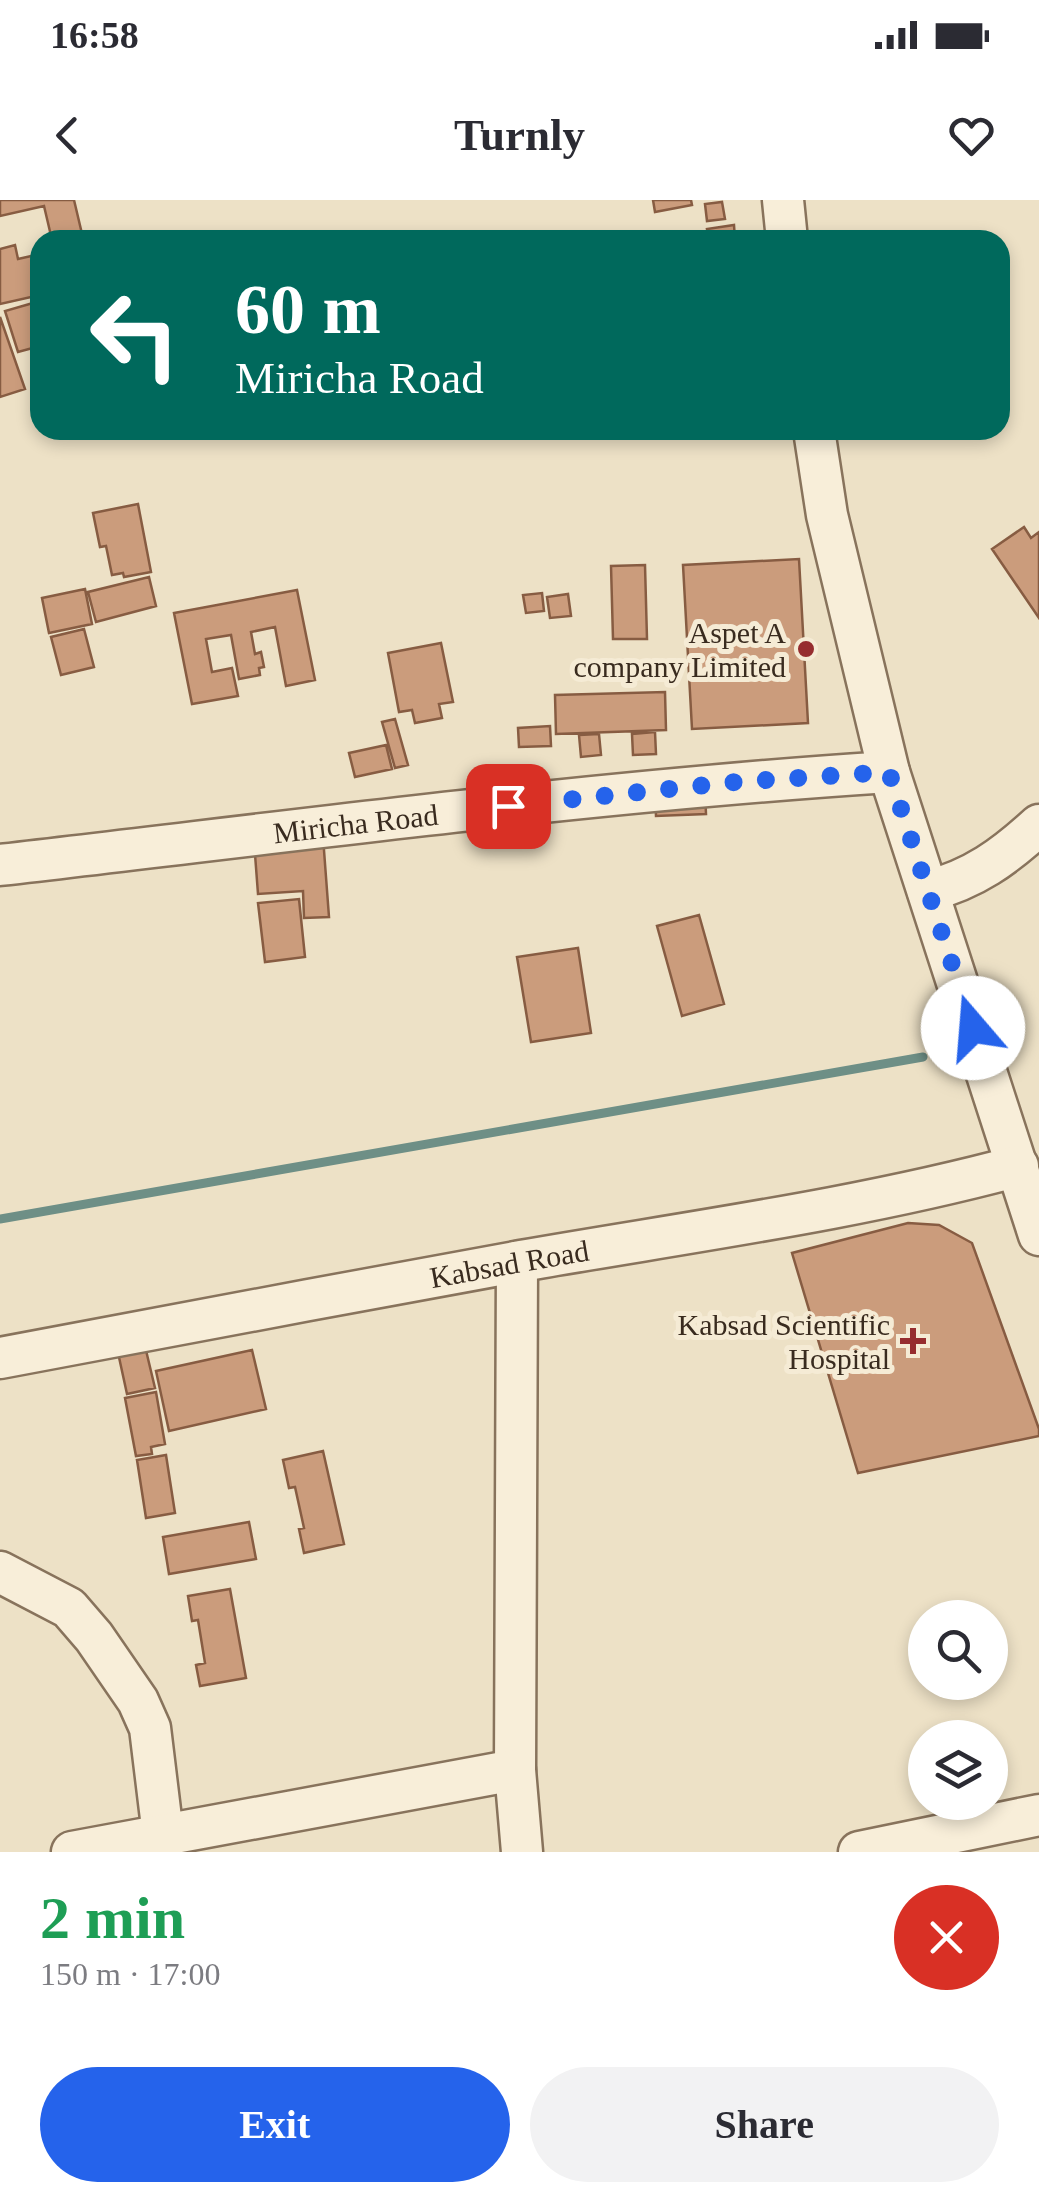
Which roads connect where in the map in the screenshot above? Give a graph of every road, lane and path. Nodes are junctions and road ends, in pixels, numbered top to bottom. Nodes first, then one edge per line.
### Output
1 (783, 200) edge
2 (787, 230) edge
3 (815, 440) edge
4 (889, 772) junction
5 (1039, 825) edge
6 (0, 866) edge
7 (928, 891) junction
8 (1018, 1166) junction
9 (1039, 1235) edge
10 (517, 1262) junction
11 (0, 1358) edge
12 (0, 1572) edge
13 (515, 1770) junction
14 (1039, 1816) edge
15 (163, 1835) junction
16 (72, 1852) edge
17 (522, 1852) edge
18 (858, 1852) edge

1 - 2 street
3 - 4 street
4 - 6 street, Miricha Road
4 - 7 street
5 - 7 street
7 - 8 street
8 - 9 street
8 - 10 street, Kabsad Road
10 - 11 street, Kabsad Road
10 - 13 street
12 - 15 street
13 - 15 street
13 - 17 street
14 - 18 street
15 - 16 street

